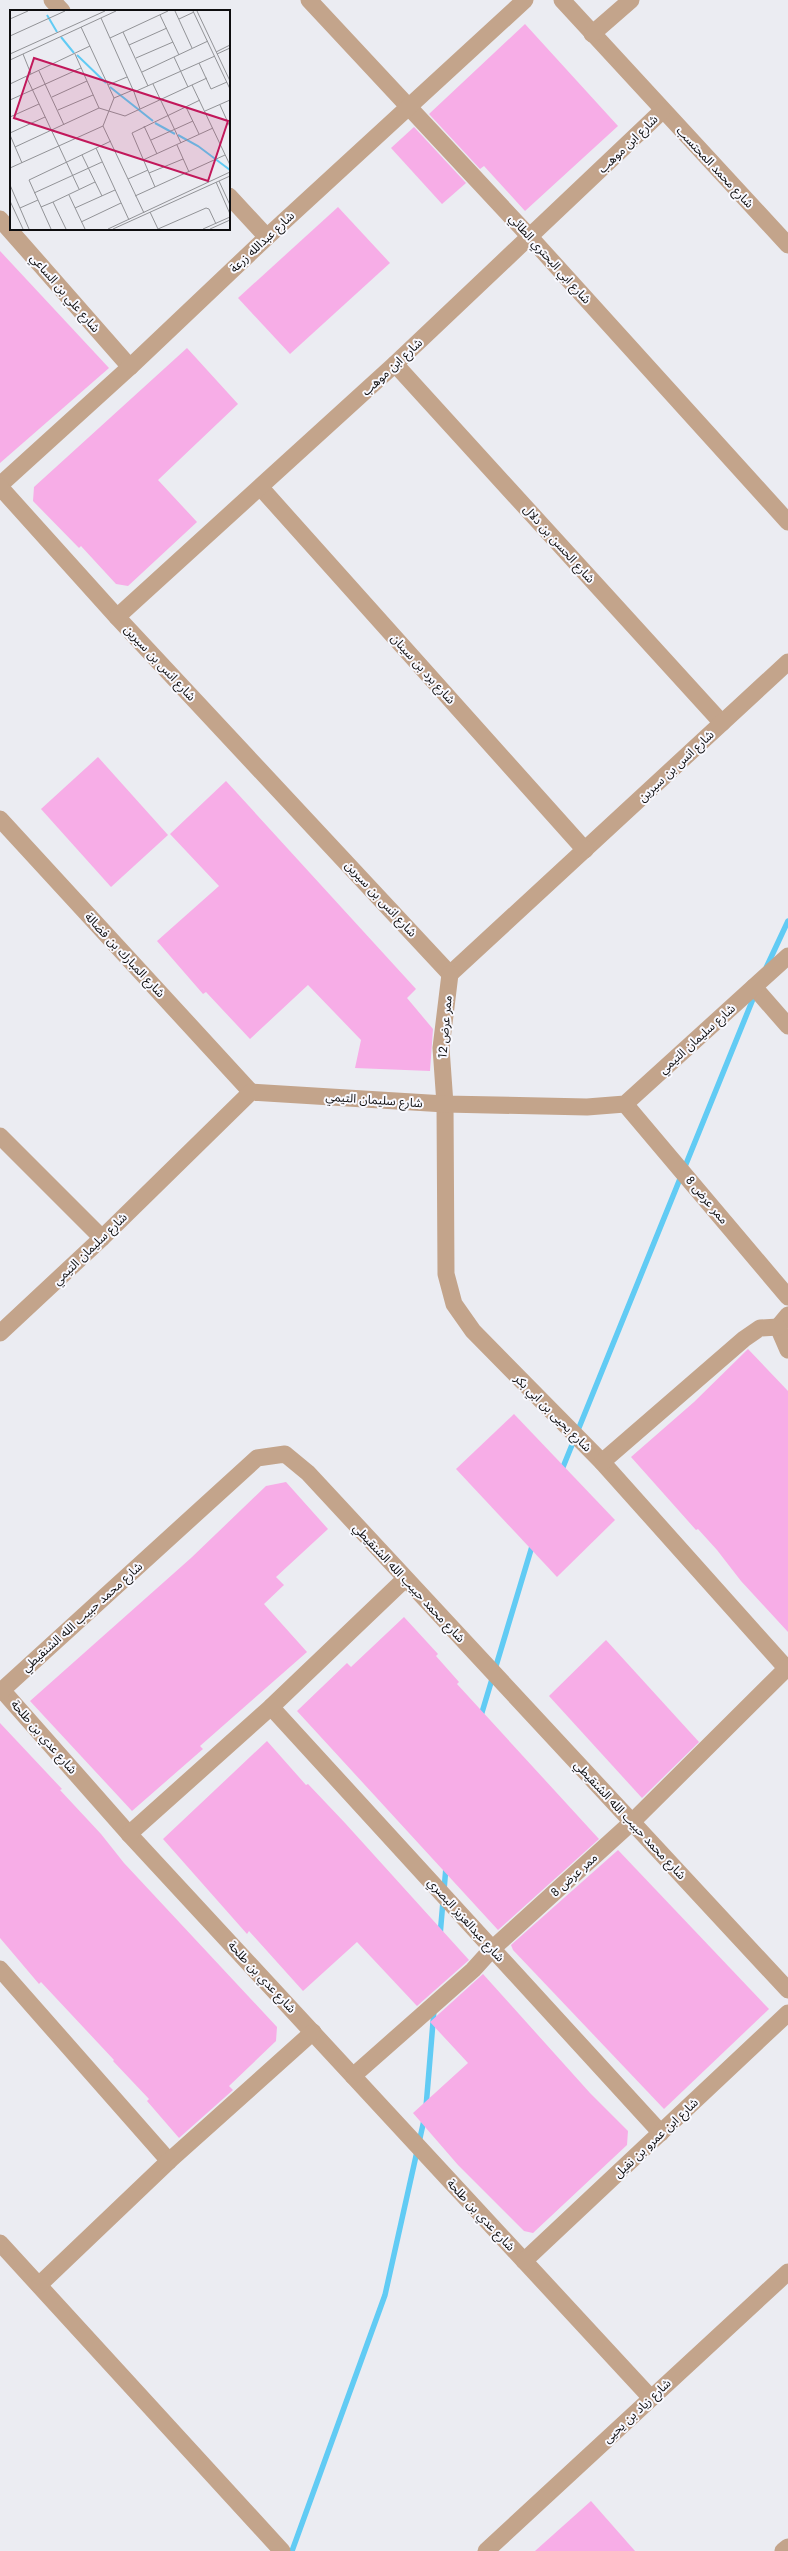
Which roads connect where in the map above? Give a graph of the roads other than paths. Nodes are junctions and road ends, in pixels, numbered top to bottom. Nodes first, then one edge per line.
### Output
1 (52, 0) edge
2 (309, 0) edge
3 (525, 0) edge
4 (562, 0) edge
5 (631, 0) edge
6 (61, 10) edge
7 (592, 34) junction
8 (410, 106) junction
9 (662, 111) junction
10 (230, 197) edge
11 (0, 219) edge
12 (266, 237) junction
13 (530, 237) junction
14 (788, 245) edge
15 (395, 364) junction
16 (130, 367) junction
17 (0, 486) edge
18 (261, 488) junction
19 (788, 522) edge
20 (117, 617) junction
21 (788, 662) edge
22 (722, 723) junction
23 (0, 819) edge
24 (585, 850) junction
25 (788, 956) edge
26 (450, 974) junction
27 (754, 988) junction
28 (788, 1026) edge
29 (251, 1092) junction
30 (445, 1104) junction
31 (625, 1104) junction
32 (0, 1136) edge
33 (102, 1238) junction
34 (788, 1297) edge
35 (783, 1321) edge
36 (0, 1333) edge
37 (788, 1350) edge
38 (602, 1462) junction
39 (405, 1579) junction
40 (787, 1668) edge
41 (1, 1691) edge
42 (271, 1707) junction
43 (632, 1822) junction
44 (129, 1834) junction
45 (492, 1949) junction
46 (0, 1969) edge
47 (788, 1990) edge
48 (788, 2013) edge
49 (314, 2032) junction
50 (353, 2076) junction
51 (661, 2133) junction
52 (169, 2161) junction
53 (0, 2243) edge
54 (524, 2262) junction
55 (788, 2272) edge
56 (39, 2285) junction
57 (651, 2398) junction
58 (788, 2546) edge
59 (282, 2551) edge
60 (486, 2551) edge
61 (783, 2551) edge

1 - 6 street
2 - 8 street, شارع ابي البحتري الطائي
3 - 8 street, شارع عبدالله زرعة
4 - 7 street, شارع محمد المحتسب
5 - 7 street
7 - 9 street, شارع محمد المحتسب
8 - 12 street, شارع عبدالله زرعة
8 - 13 street, شارع ابي البحتري الطائي
9 - 13 street, شارع ابن موهب
9 - 14 street, شارع محمد المحتسب
10 - 12 street
11 - 16 street, شارع علي بن الساعي
12 - 16 street, شارع عبدالله زرعة
13 - 15 street, شارع ابن موهب
13 - 19 street, شارع ابي البحتري الطائي
15 - 18 street, شارع ابن موهب
15 - 22 street, شارع الحسن بن دلال
16 - 17 street, شارع عبدالله زرعة
17 - 20 street, شارع انس بن سيرين
18 - 20 street, شارع ابن موهب
18 - 24 street, شارع برد بن سينان
20 - 26 street, شارع انس بن سيرين
21 - 22 street, شارع انس بن سيرين
22 - 24 street, شارع انس بن سيرين
23 - 29 street, شارع المبارك بن فضالة
24 - 26 street, شارع انس بن سيرين
25 - 27 street, شارع سليمان التيمي
26 - 30 street, ممر عرض 12
27 - 28 street
27 - 31 street, شارع سليمان التيمي
29 - 30 street, شارع سليمان التيمي
29 - 33 street, شارع سليمان التيمي
30 - 31 street, شارع سليمان التيمي
30 - 38 street, شارع يحيى بن ابي بكر
31 - 34 street, ممر عرض 8
32 - 33 street
33 - 36 street, شارع سليمان التيمي
35 - 37 street
35 - 38 street
38 - 40 street, شارع يحيى بن ابي بكر
39 - 41 street, شارع محمد حبيب الله الشنقيطي
39 - 42 street
39 - 43 street, شارع محمد حبيب الله الشنقيطي
40 - 43 street, ممر عرض 8
41 - 44 street, شارع عدي بن طلحة
42 - 44 street
42 - 45 street, شارع عبدالعزيز البصري
43 - 45 street, ممر عرض 8
43 - 47 street, شارع محمد حبيب الله الشنقيطي
44 - 49 street, شارع عدي بن طلحة
45 - 50 street, ممر عرض 8
45 - 51 street, شارع عبدالعزيز البصري
46 - 52 street
48 - 51 street, شارع ابن عمرو بن نفيل
49 - 50 street, شارع عدي بن طلحة
49 - 52 street
50 - 54 street, شارع عدي بن طلحة
51 - 54 street, شارع ابن عمرو بن نفيل
52 - 56 street
53 - 56 street
54 - 57 street, شارع عدي بن طلحة
55 - 57 street, شارع زياد بن يحيى
56 - 59 street
57 - 60 street, شارع زياد بن يحيى
58 - 61 street

